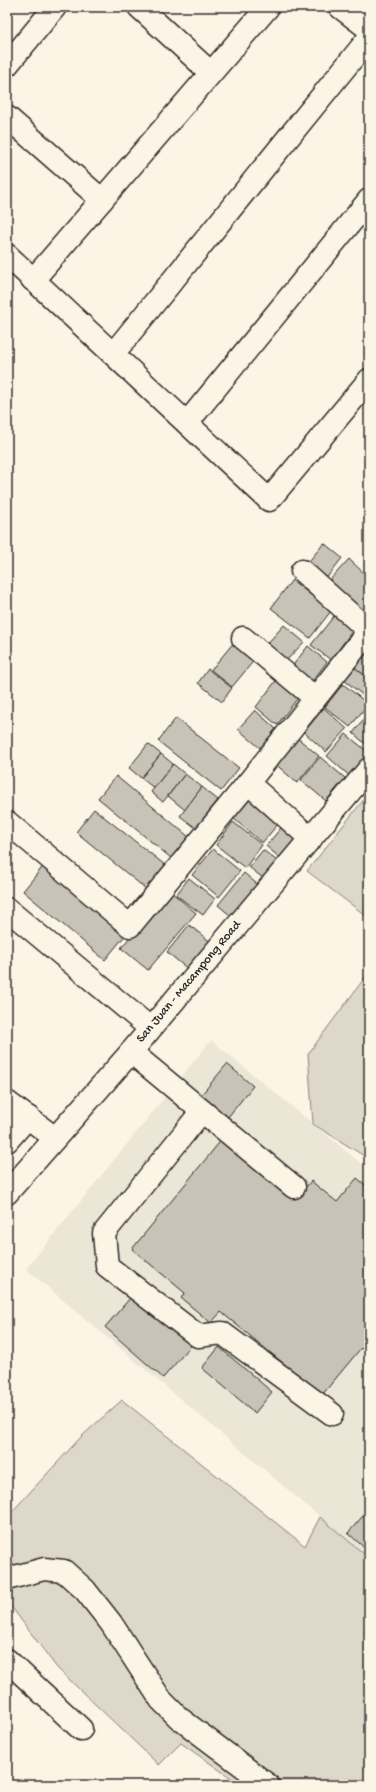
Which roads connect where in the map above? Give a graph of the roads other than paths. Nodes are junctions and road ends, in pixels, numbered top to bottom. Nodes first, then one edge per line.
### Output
1 (55, 7) edge
2 (139, 7) edge
3 (268, 7) edge
4 (340, 7) edge
5 (369, 29) edge
6 (369, 38) edge
7 (7, 65) edge
8 (211, 73) junction
9 (7, 117) edge
10 (102, 200) junction
11 (369, 200) edge
12 (7, 255) edge
13 (34, 280) junction
14 (113, 354) junction
15 (369, 380) edge
16 (187, 423) junction
17 (302, 571) dead end
18 (369, 631) edge
19 (243, 638) dead end
20 (315, 698) junction
21 (369, 769) edge
22 (248, 783) junction
23 (9, 827) edge
24 (311, 839) junction
25 (7, 909) edge
26 (150, 1028) junction
27 (131, 1052) junction
28 (7, 1102) edge
29 (202, 1112) junction
30 (28, 1117) junction
31 (55, 1138) junction
32 (7, 1141) edge
33 (294, 1187) dead end
34 (7, 1193) edge
35 (332, 1414) dead end
36 (7, 1579) edge
37 (7, 1660) edge
38 (82, 1729) dead end
39 (268, 1785) edge

1 - 7 street
2 - 8 street
3 - 8 street
4 - 5 street
6 - 14 street
8 - 10 street
9 - 10 street
10 - 13 street
11 - 16 street
12 - 13 street
13 - 14 street
14 - 16 street
15 - 16 street
17 - 18 street
18 - 20 street
19 - 20 street
20 - 22 street
21 - 24 street, San Juan - Macampong Road
22 - 23 street
22 - 24 street
24 - 26 street, San Juan - Macampong Road
25 - 26 street
26 - 27 street, San Juan - Macampong Road
27 - 29 street
27 - 31 street, San Juan - Macampong Road
28 - 30 street
29 - 33 street
29 - 35 street
30 - 31 street
30 - 32 street
31 - 34 street, San Juan - Macampong Road
36 - 39 street
37 - 38 street

